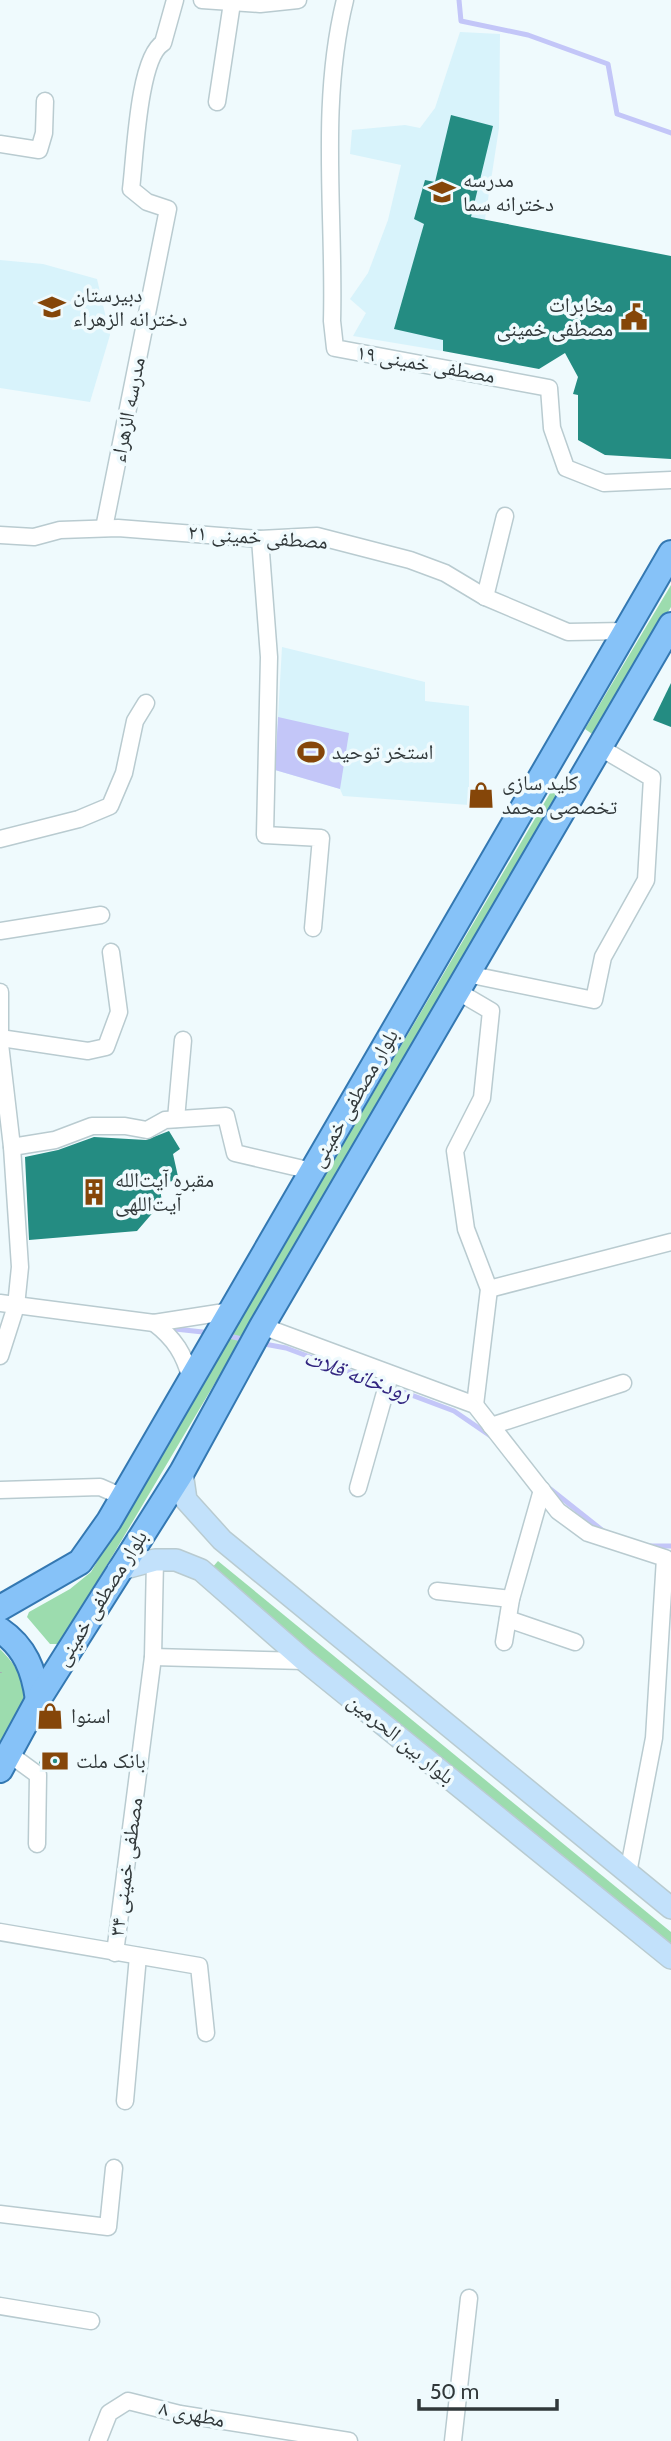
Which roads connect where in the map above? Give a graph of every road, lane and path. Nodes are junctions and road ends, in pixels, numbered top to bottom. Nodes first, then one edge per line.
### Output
1 (175, 0) edge
2 (202, 0) edge
3 (298, 0) edge
4 (334, 0) edge
5 (345, 0) edge
6 (232, 3) junction
7 (45, 101) dead end
8 (217, 102) dead end
9 (0, 145) edge
10 (671, 480) edge
11 (505, 516) dead end
12 (104, 528) junction
13 (0, 535) edge
14 (260, 539) junction
15 (671, 553) edge
16 (485, 597) junction
17 (625, 631) junction
18 (667, 637) edge
19 (146, 703) dead end
20 (599, 747) junction
21 (555, 753) junction
22 (585, 772) junction
23 (0, 839) edge
24 (101, 915) dead end
25 (313, 928) dead end
26 (0, 931) edge
27 (111, 952) dead end
28 (462, 983) junction
29 (0, 992) edge
30 (0, 1031) edge
31 (0, 1038) edge
32 (183, 1040) dead end
33 (0, 1044) edge
34 (176, 1119) junction
35 (11, 1140) junction
36 (6, 1166) edge
37 (312, 1171) junction
38 (7, 1192) edge
39 (671, 1242) edge
40 (489, 1289) junction
41 (5, 1306) edge
42 (231, 1312) junction
43 (155, 1323) junction
44 (261, 1327) junction
45 (0, 1356) edge
46 (390, 1376) junction
47 (192, 1378) junction
48 (623, 1383) dead end
49 (475, 1405) junction
50 (491, 1426) junction
51 (182, 1472) junction
52 (358, 1488) dead end
53 (0, 1490) edge
54 (542, 1490) junction
55 (123, 1497) junction
56 (222, 1540) junction
57 (155, 1560) junction
58 (118, 1570) junction
59 (201, 1570) junction
60 (437, 1591) dead end
61 (29, 1592) junction
62 (0, 1597) edge
63 (512, 1599) junction
64 (0, 1608) edge
65 (508, 1619) junction
66 (0, 1630) edge
67 (504, 1642) dead end
68 (575, 1642) dead end
69 (153, 1657) junction
70 (305, 1661) junction
71 (38, 1700) junction
72 (4, 1761) edge
73 (37, 1844) dead end
74 (628, 1873) junction
75 (671, 1908) edge
76 (0, 1932) edge
77 (115, 1953) junction
78 (138, 1956) junction
79 (671, 1958) edge
80 (206, 2033) dead end
81 (125, 2101) dead end
82 (114, 2168) dead end
83 (0, 2214) edge
84 (469, 2298) dead end
85 (0, 2306) edge
86 (91, 2321) dead end
87 (97, 2441) edge
88 (349, 2441) edge
89 (453, 2441) edge

1 - 12 street, مدرسه الزهراء
2 - 6 street
3 - 6 street
4 - 5 street
5 - 10 street, مصطفی خمینی ۱۹
6 - 8 street
7 - 9 street
11 - 16 street
12 - 13 street, مصطفی خمینی ۲۱
12 - 14 street, مصطفی خمینی ۲۱
14 - 16 street, مصطفی خمینی ۲۱
14 - 25 street
15 - 17 main road, بلوار مصطفی خمینی
16 - 17 street, مصطفی خمینی ۲۱
17 - 21 main road, بلوار مصطفی خمینی
18 - 20 main road, بلوار مصطفی خمینی
19 - 23 street
20 - 22 main road, بلوار مصطفی خمینی
20 - 28 street
21 - 22 main road
21 - 37 main road, بلوار مصطفی خمینی
22 - 28 main road, بلوار مصطفی خمینی
24 - 26 street
27 - 31 street
28 - 40 street
28 - 44 main road, بلوار مصطفی خمینی
29 - 30 street
32 - 34 street
33 - 35 street
34 - 35 street
34 - 37 street
35 - 36 street
36 - 38 street
37 - 42 main road, بلوار مصطفی خمینی
38 - 41 street
39 - 40 street
40 - 49 street
41 - 43 street
41 - 45 street
42 - 43 street
42 - 47 main road, بلوار مصطفی خمینی
43 - 47 street
44 - 46 street
44 - 51 main road, بلوار مصطفی خمینی
46 - 49 street
46 - 52 street
47 - 55 main road, بلوار مصطفی خمینی
48 - 50 street
49 - 50 street
50 - 54 street
51 - 56 main road, بلوار بین الحرمین
51 - 58 main road, بلوار مصطفی خمینی
53 - 55 street
54 - 63 street
54 - 74 street
55 - 61 main road, بلوار مصطفی خمینی
56 - 59 main road
56 - 74 main road, بلوار بین الحرمین
57 - 58 main road, بلوار بین الحرمین
57 - 59 main road, بلوار بین الحرمین
57 - 69 street, مصطفی خمینی ۳۴
58 - 71 main road, بلوار مصطفی خمینی
59 - 70 main road, بلوار بین الحرمین
60 - 63 street
61 - 62 main road
61 - 64 main road, بلوار مصطفی خمینی
63 - 65 street
65 - 67 street
65 - 68 street
66 - 71 main road
69 - 70 street
69 - 77 street, مصطفی خمینی ۳۴
70 - 79 main road, بلوار بین الحرمین
71 - 72 main road, بلوار مصطفی خمینی
72 - 73 street
74 - 75 main road, بلوار بین الحرمین
76 - 77 street
77 - 78 street
78 - 80 street
78 - 81 street
82 - 83 street
84 - 89 street
85 - 86 street
87 - 88 street, مطهری ۸

